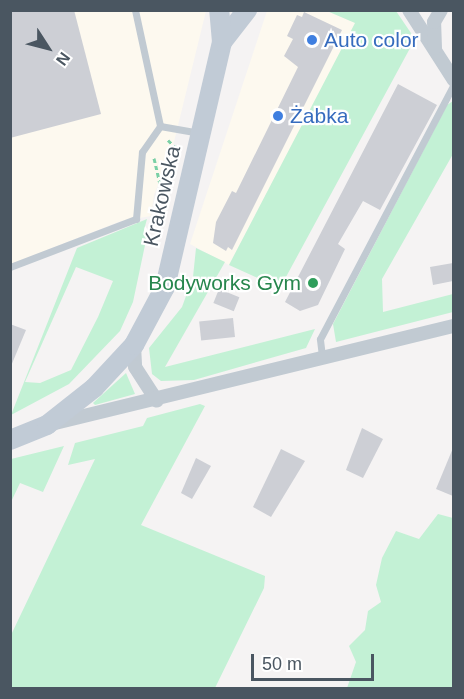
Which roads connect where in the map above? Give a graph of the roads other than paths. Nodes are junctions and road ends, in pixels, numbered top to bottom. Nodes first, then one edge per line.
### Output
1 (135, 10) edge
2 (219, 10) edge
3 (247, 10) edge
4 (409, 10) edge
5 (441, 10) edge
6 (222, 42) junction
7 (435, 48) junction
8 (453, 82) edge
9 (160, 126) junction
10 (201, 134) junction
11 (10, 267) edge
12 (453, 326) edge
13 (134, 345) junction
14 (322, 356) junction
15 (157, 401) junction
16 (47, 424) junction
17 (10, 440) edge

1 - 9 lane
2 - 6 main road, Krakowska
3 - 6 main road, Krakowska
4 - 7 street
5 - 7 street
6 - 10 main road, Krakowska
7 - 8 street
8 - 14 lane
9 - 10 lane
9 - 11 lane
10 - 13 main road, Krakowska
12 - 14 street, Krakowska
13 - 15 street
13 - 16 main road, Krakowska
14 - 15 street, Krakowska
15 - 16 street, Krakowska
16 - 17 main road, Krakowska

